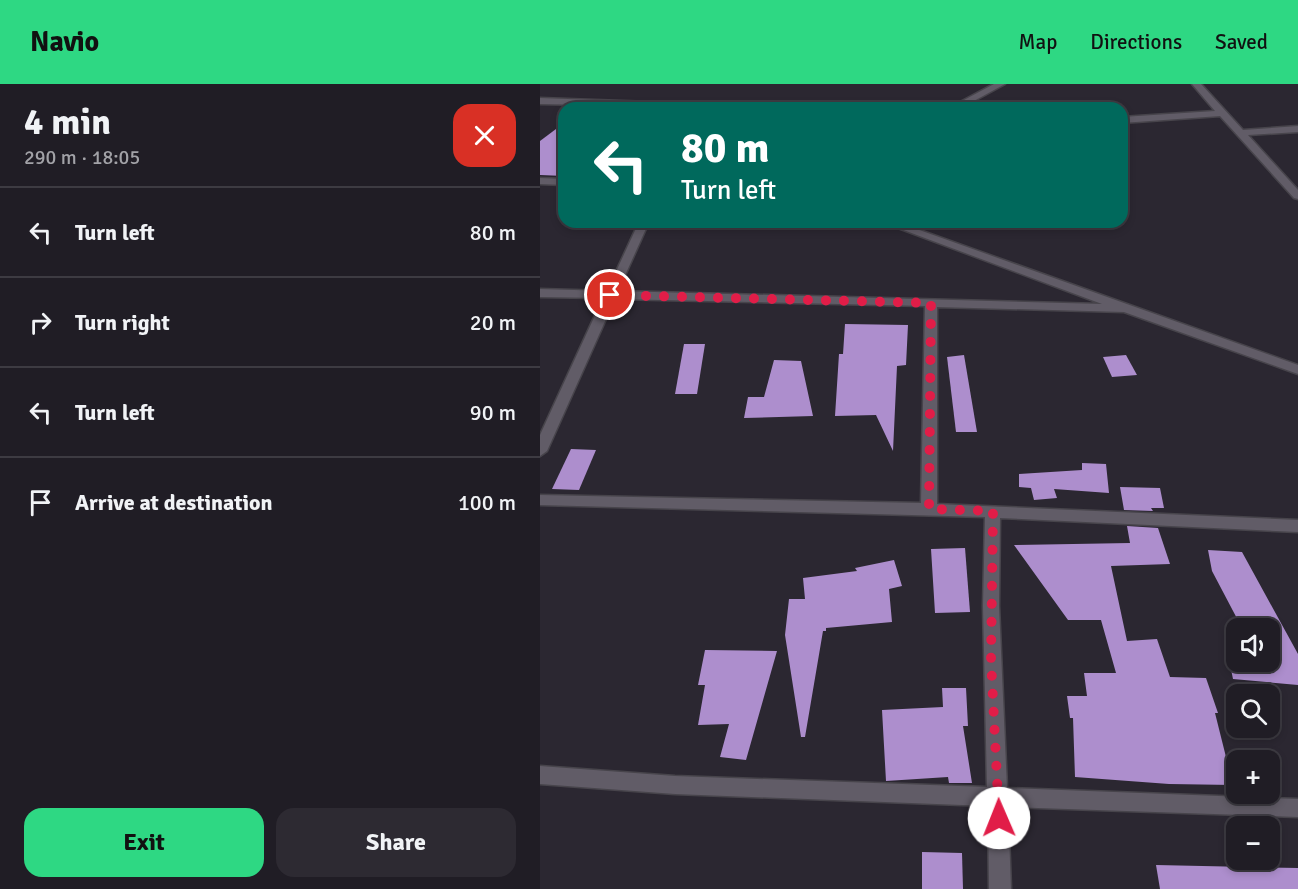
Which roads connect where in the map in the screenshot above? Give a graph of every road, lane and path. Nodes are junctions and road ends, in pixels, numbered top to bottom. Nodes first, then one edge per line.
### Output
1 (1001, 84) edge
2 (1196, 84) edge
3 (540, 94) edge
4 (540, 101) edge
5 (567, 102) joint
6 (966, 102) edge
7 (1222, 113) junction
8 (1128, 120) edge
9 (1298, 129) edge
10 (1240, 133) junction
11 (540, 181) edge
12 (558, 182) edge
13 (1298, 196) edge
14 (641, 228) edge
15 (904, 228) edge
16 (540, 293) edge
17 (610, 295) junction
18 (931, 303) junction
19 (1126, 308) junction
20 (1298, 370) edge
21 (540, 451) edge
22 (540, 500) edge
23 (929, 509) junction
24 (993, 511) junction
25 (1298, 526) edge
26 (540, 775) edge
27 (999, 795) junction
28 (1298, 808) edge
29 (1000, 889) edge

1 - 6 street
2 - 7 street
3 - 5 street
4 - 5 street
7 - 8 street
7 - 10 street
9 - 10 street
10 - 13 street
11 - 12 street
14 - 17 street
15 - 19 street
16 - 17 street
17 - 18 street
17 - 21 street
18 - 19 street
18 - 23 street
19 - 20 street
22 - 23 street
23 - 24 street
24 - 25 street
24 - 27 street
26 - 27 street
27 - 28 street
27 - 29 street

